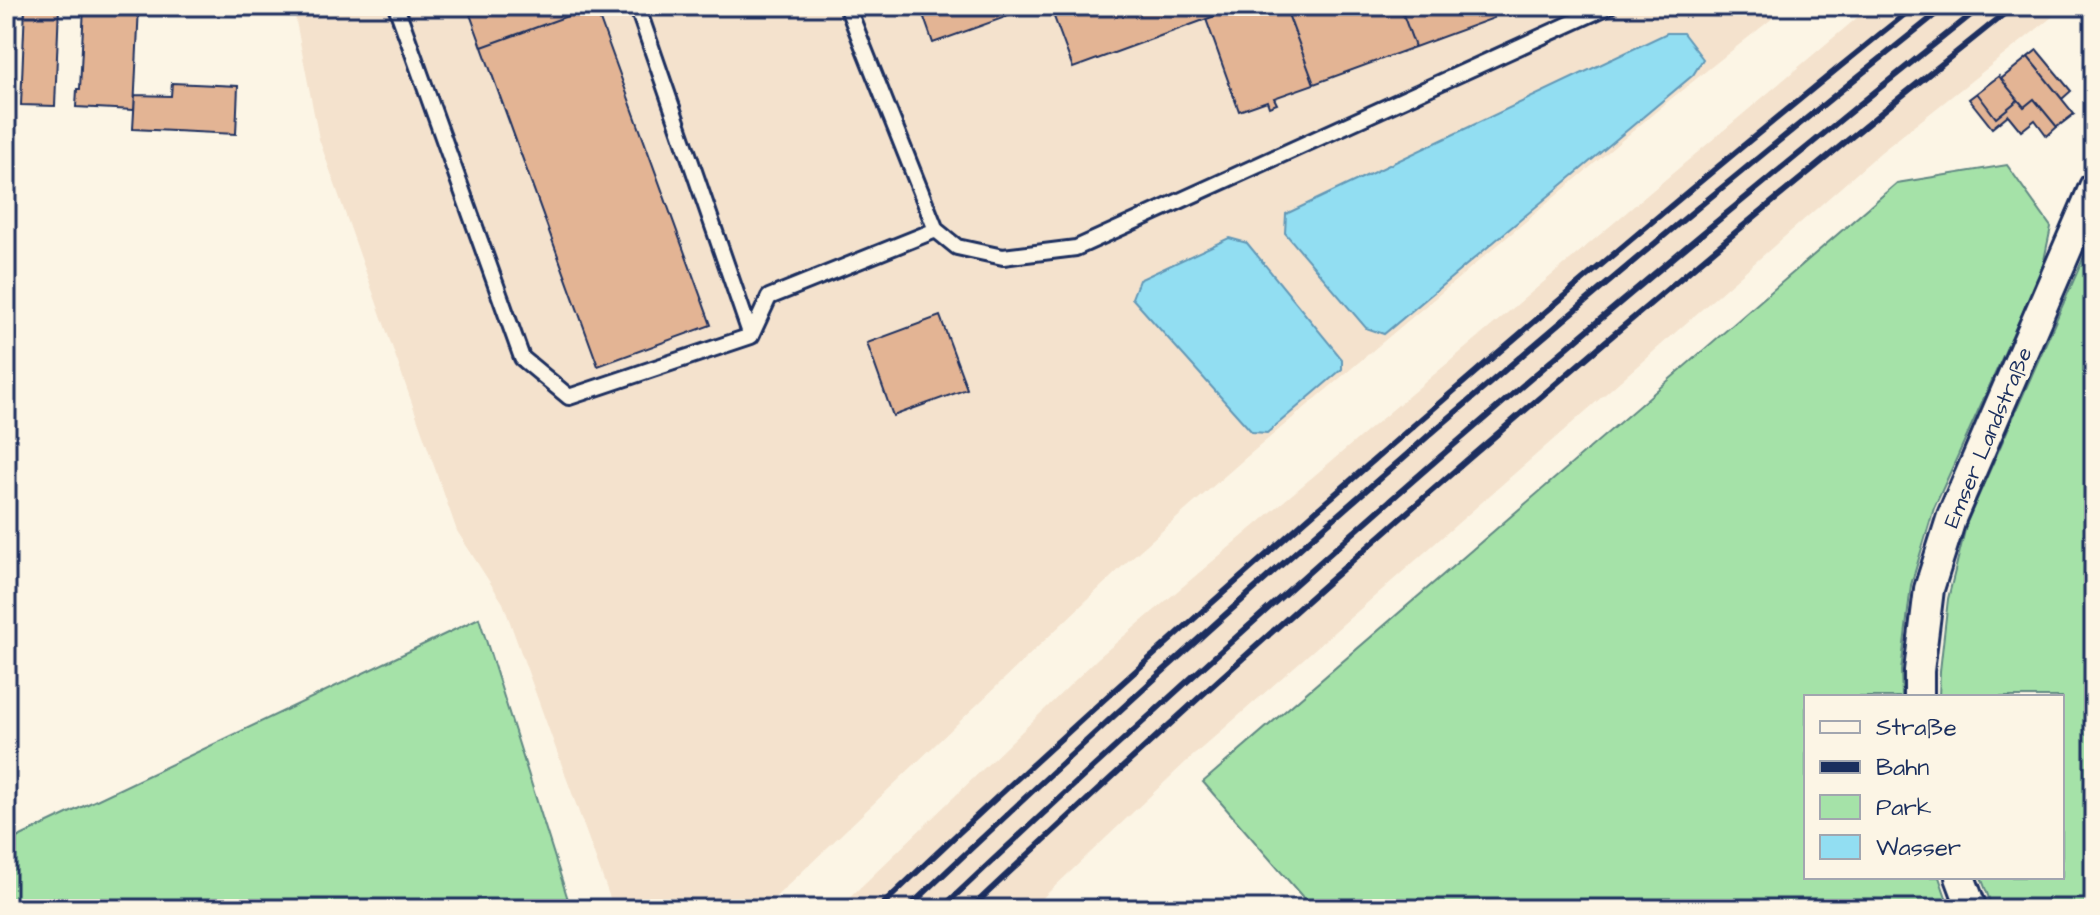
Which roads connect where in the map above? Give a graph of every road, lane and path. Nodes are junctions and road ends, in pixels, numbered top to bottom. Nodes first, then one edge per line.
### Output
1 (396, 6) edge
2 (637, 6) edge
3 (847, 6) edge
4 (1609, 6) edge
5 (2094, 187) edge
6 (936, 230) junction
7 (751, 336) junction
8 (1919, 695) edge
9 (1961, 879) edge
10 (1972, 909) edge

1 - 7 lane
2 - 7 lane
3 - 6 lane
4 - 6 lane
5 - 8 street, Emser Landstraße
6 - 7 lane
9 - 10 street

